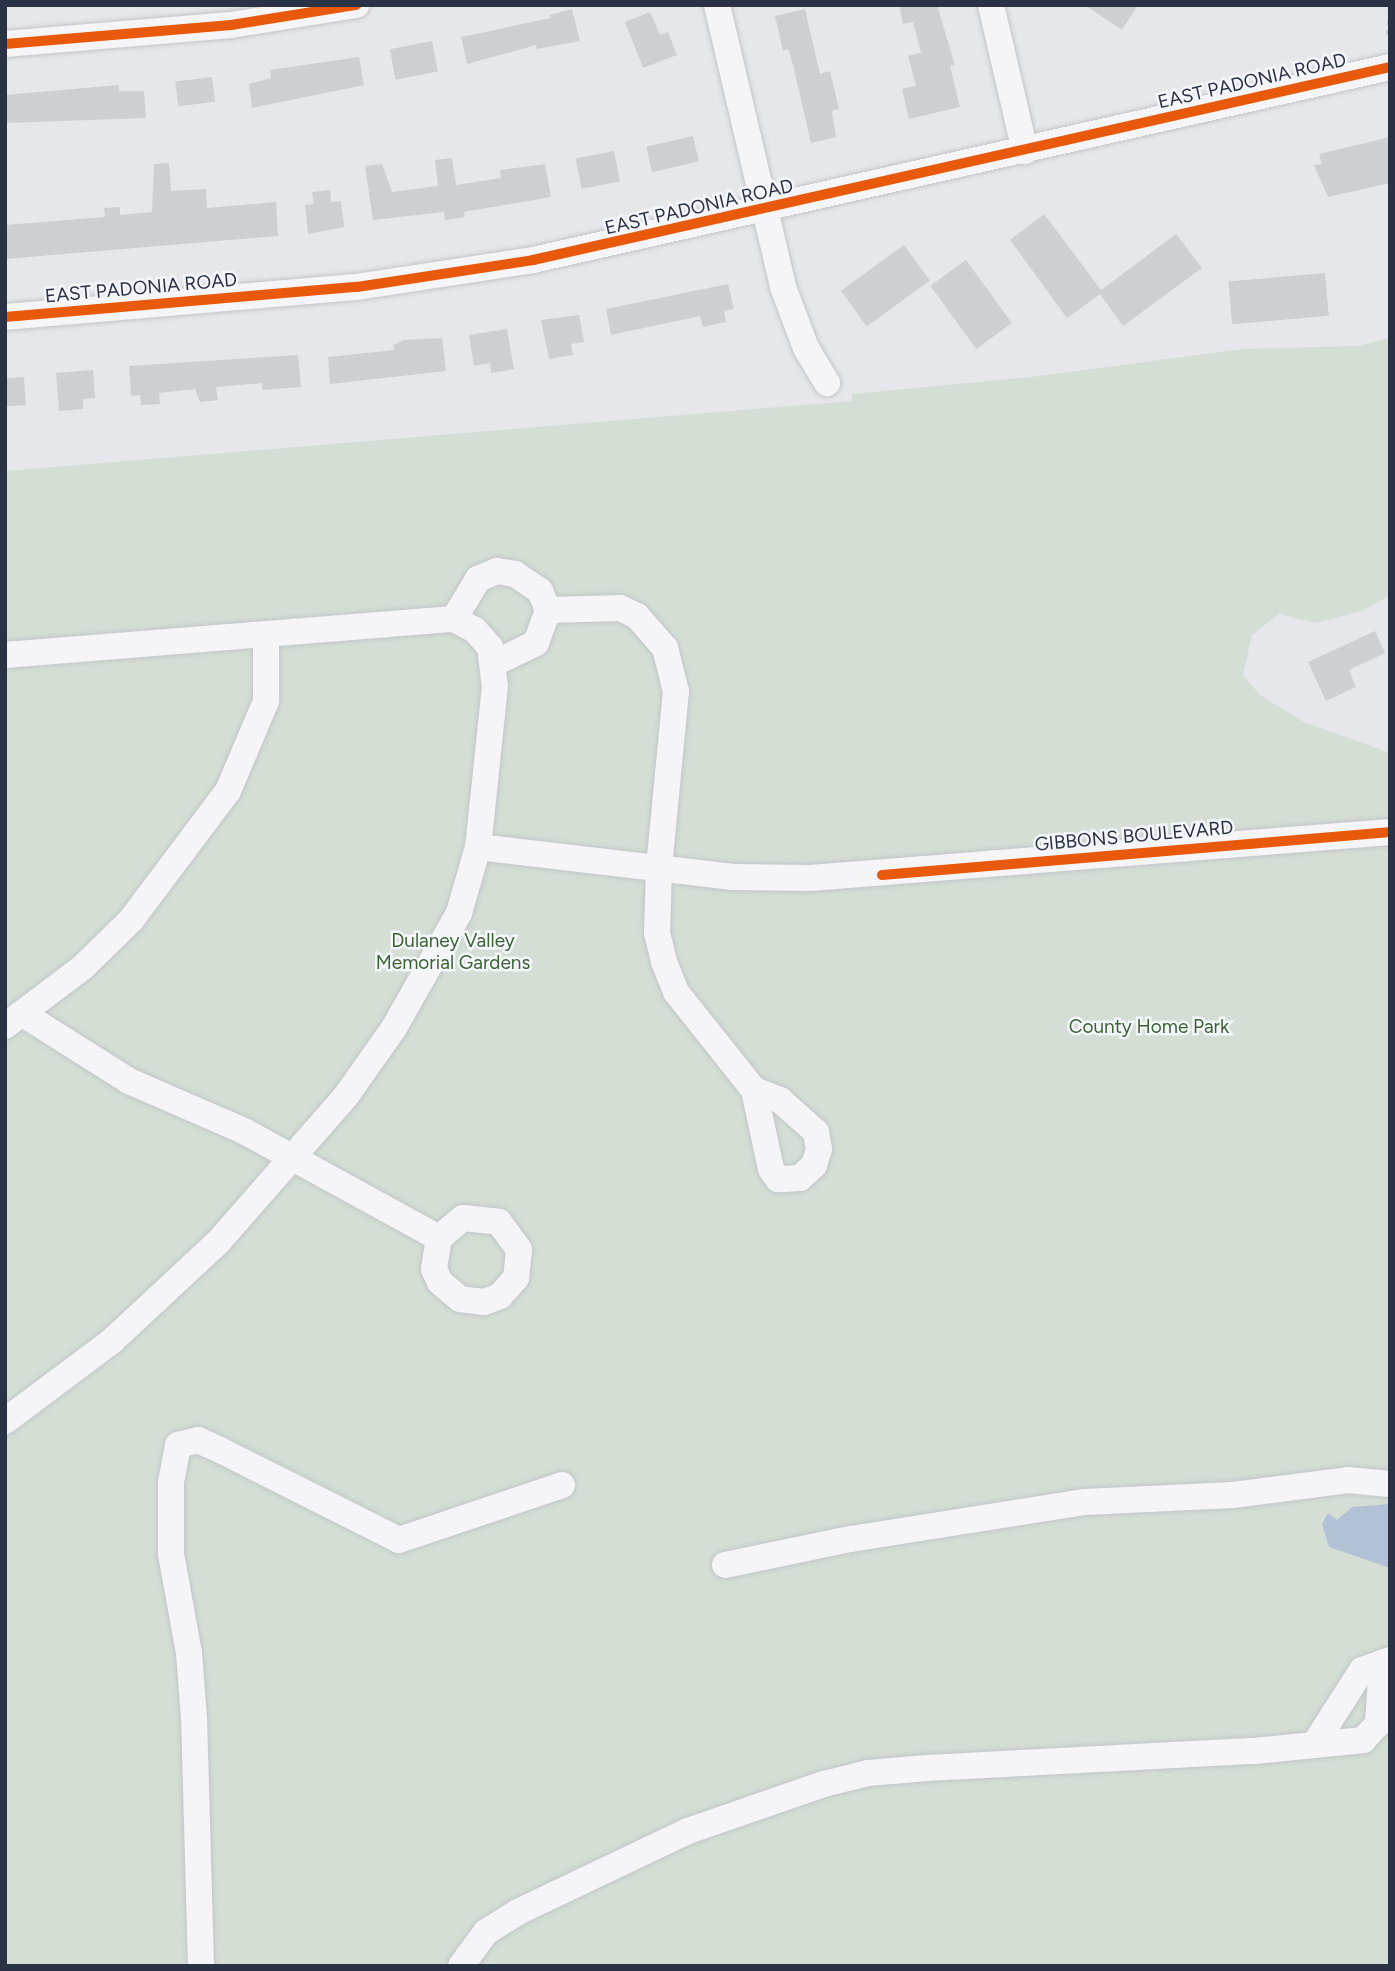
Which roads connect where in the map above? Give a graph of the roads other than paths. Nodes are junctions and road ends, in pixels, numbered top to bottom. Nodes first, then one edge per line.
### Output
1 (356, 5) edge
2 (716, 5) edge
3 (990, 5) edge
4 (5, 44) edge
5 (1390, 67) edge
6 (1025, 151) junction
7 (763, 211) junction
8 (5, 317) edge
9 (827, 383) dead end
10 (548, 610) junction
11 (454, 620) junction
12 (266, 634) junction
13 (5, 655) edge
14 (495, 663) junction
15 (1390, 831) edge
16 (478, 847) junction
17 (659, 869) junction
18 (14, 1020) edge
19 (754, 1090) dead end
20 (296, 1158) junction
21 (439, 1238) dead end
22 (5, 1421) edge
23 (1390, 1484) edge
24 (562, 1485) dead end
25 (725, 1565) dead end
26 (1386, 1661) edge
27 (1314, 1745) junction
28 (201, 1966) edge
29 (461, 1966) edge

1 - 4 street
2 - 7 street
3 - 6 street
5 - 6 street, EAST PADONIA ROAD
6 - 7 street, EAST PADONIA ROAD
7 - 8 street, EAST PADONIA ROAD
7 - 9 street
10 - 11 street
10 - 14 street
10 - 17 street
11 - 12 street
11 - 14 street
12 - 13 street
12 - 18 street
14 - 16 street
15 - 17 street, GIBBONS BOULEVARD
16 - 17 street, GIBBONS BOULEVARD
16 - 20 street
17 - 19 street
18 - 20 street
20 - 21 street
20 - 22 street
23 - 25 street
24 - 28 street
26 - 27 street
26 - 27 street
27 - 29 street

